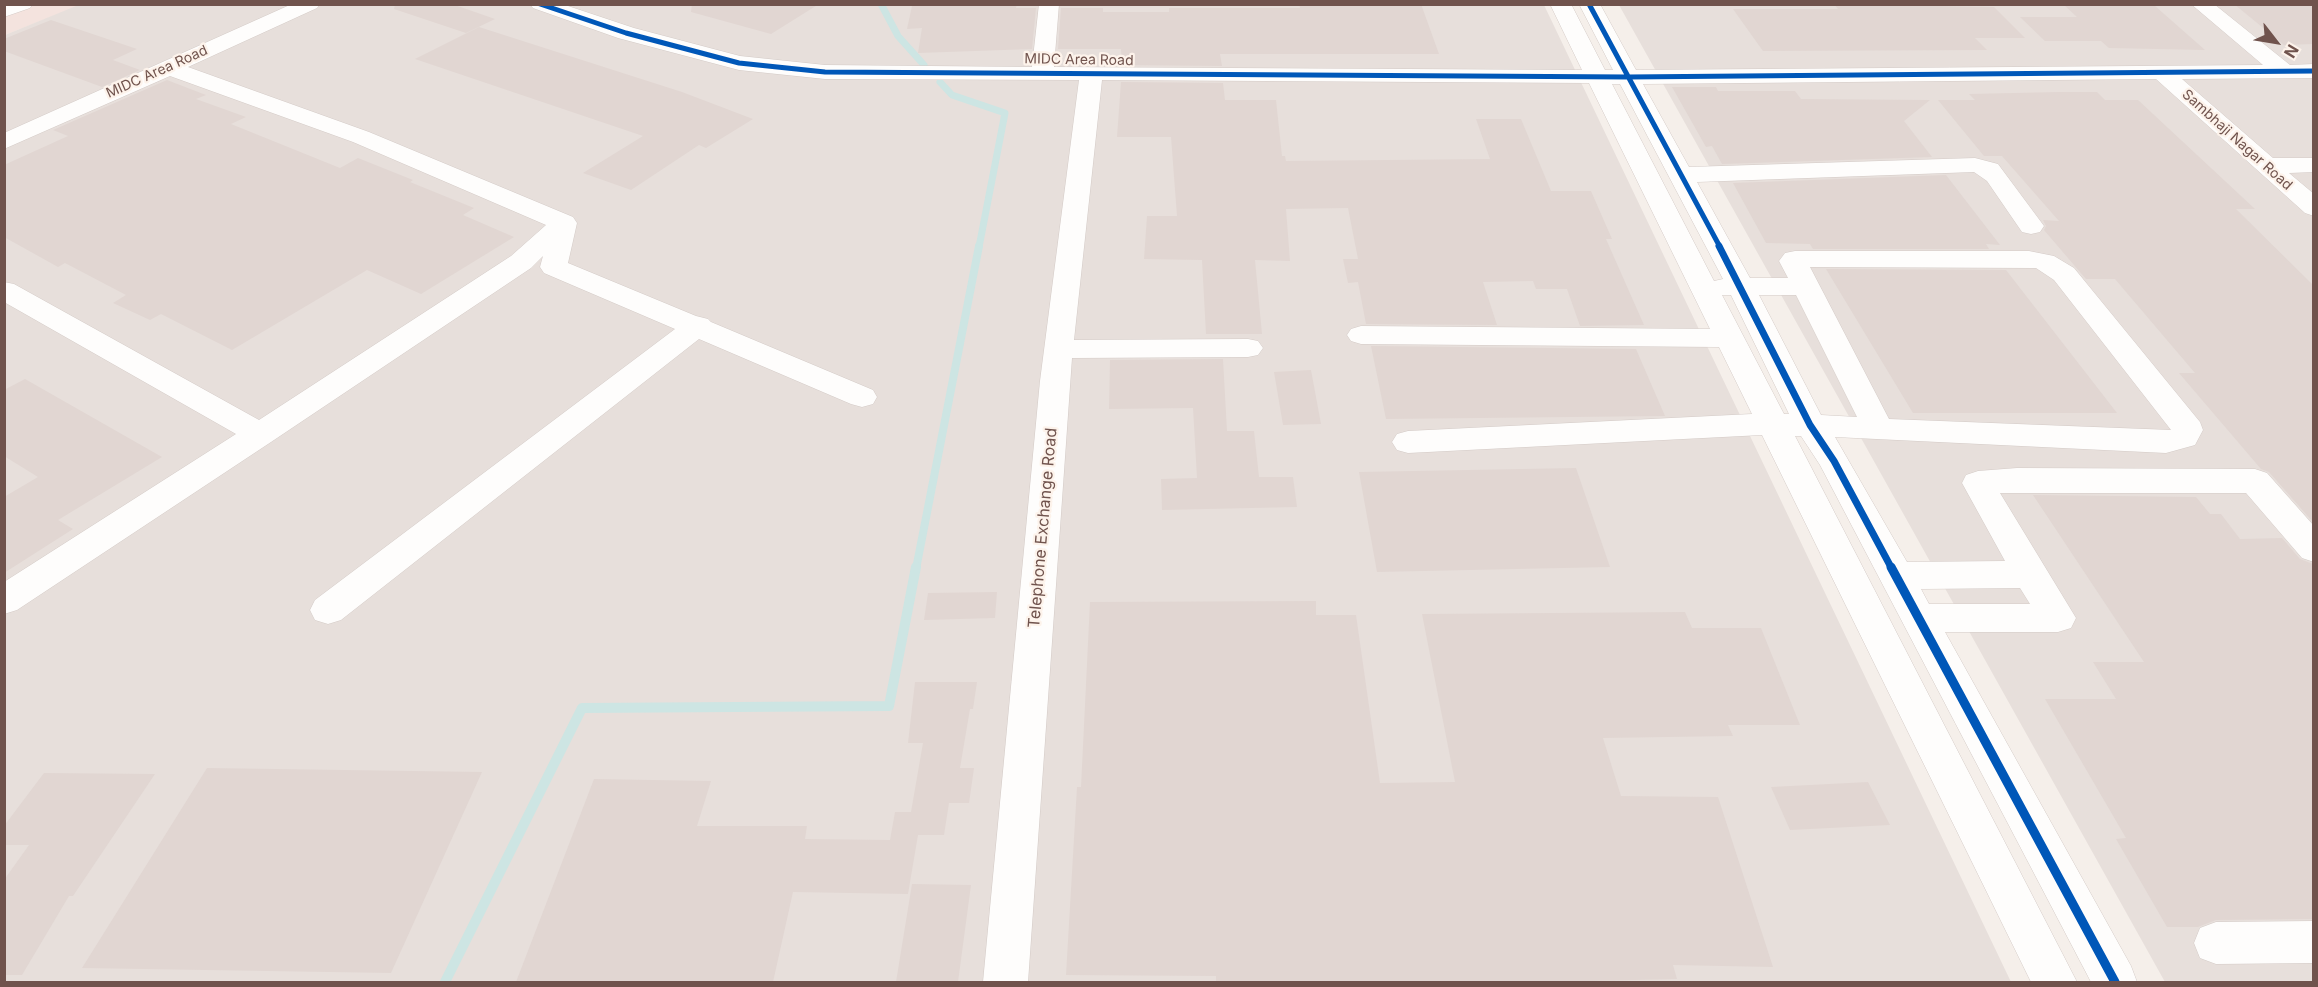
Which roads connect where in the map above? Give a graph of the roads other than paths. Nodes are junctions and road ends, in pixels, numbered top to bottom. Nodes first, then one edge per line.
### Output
1 (23, 4) edge
2 (310, 4) edge
3 (540, 4) edge
4 (1049, 4) edge
5 (1560, 4) edge
6 (1589, 4) edge
7 (2201, 4) edge
8 (4, 11) edge
9 (166, 67) junction
10 (2284, 71) junction
11 (2313, 71) edge
12 (2161, 72) junction
13 (1042, 73) junction
14 (1091, 74) junction
15 (1612, 77) junction
16 (4, 142) edge
17 (1640, 162) junction
18 (2313, 165) edge
19 (2266, 166) junction
20 (1677, 169) junction
21 (2313, 208) edge
22 (564, 223) junction
23 (2031, 226) dead end
24 (1676, 233) junction
25 (1712, 234) junction
26 (1702, 286) junction
27 (1806, 286) junction
28 (1741, 287) junction
29 (4, 290) edge
30 (698, 326) junction
31 (1361, 335) dead end
32 (1727, 338) junction
33 (1248, 348) dead end
34 (1059, 349) junction
35 (862, 397) dead end
36 (1774, 424) junction
37 (1810, 425) junction
38 (1878, 427) junction
39 (260, 434) junction
40 (1408, 442) dead end
41 (2313, 549) edge
42 (2030, 574) junction
43 (1896, 576) junction
44 (4, 600) edge
45 (328, 610) dead end
46 (1919, 618) junction
47 (2313, 942) edge
48 (2216, 943) dead end
49 (1005, 982) edge
50 (2055, 982) edge
51 (2115, 982) edge

1 - 8 street
2 - 9 street, MIDC Area Road
3 - 13 street, MIDC Area Road
4 - 13 street
5 - 15 street
6 - 15 street
7 - 10 street
9 - 16 street, MIDC Area Road
9 - 22 street
10 - 11 street, MIDC Area Road
10 - 12 street, MIDC Area Road
12 - 15 street, MIDC Area Road
12 - 19 street, Sambhaji Nagar Road
13 - 14 street, MIDC Area Road
14 - 15 street, MIDC Area Road
14 - 34 street, Telephone Exchange Road
15 - 17 street
15 - 20 street
17 - 20 street
17 - 24 street
18 - 19 street
19 - 21 street, Sambhaji Nagar Road
20 - 23 street
20 - 25 street
22 - 30 street
22 - 39 street
24 - 25 street
24 - 26 street
25 - 28 street
26 - 28 street
26 - 32 street
27 - 28 street
27 - 38 street
27 - 38 street
28 - 37 street
29 - 39 street
30 - 35 street
30 - 45 street
31 - 32 street
32 - 36 street
33 - 34 street
34 - 49 street, Telephone Exchange Road
36 - 37 street
36 - 40 street
36 - 50 street
37 - 38 street
37 - 43 street
39 - 44 street
41 - 42 street
42 - 43 street
42 - 46 street
43 - 46 street
46 - 51 street
47 - 48 street

